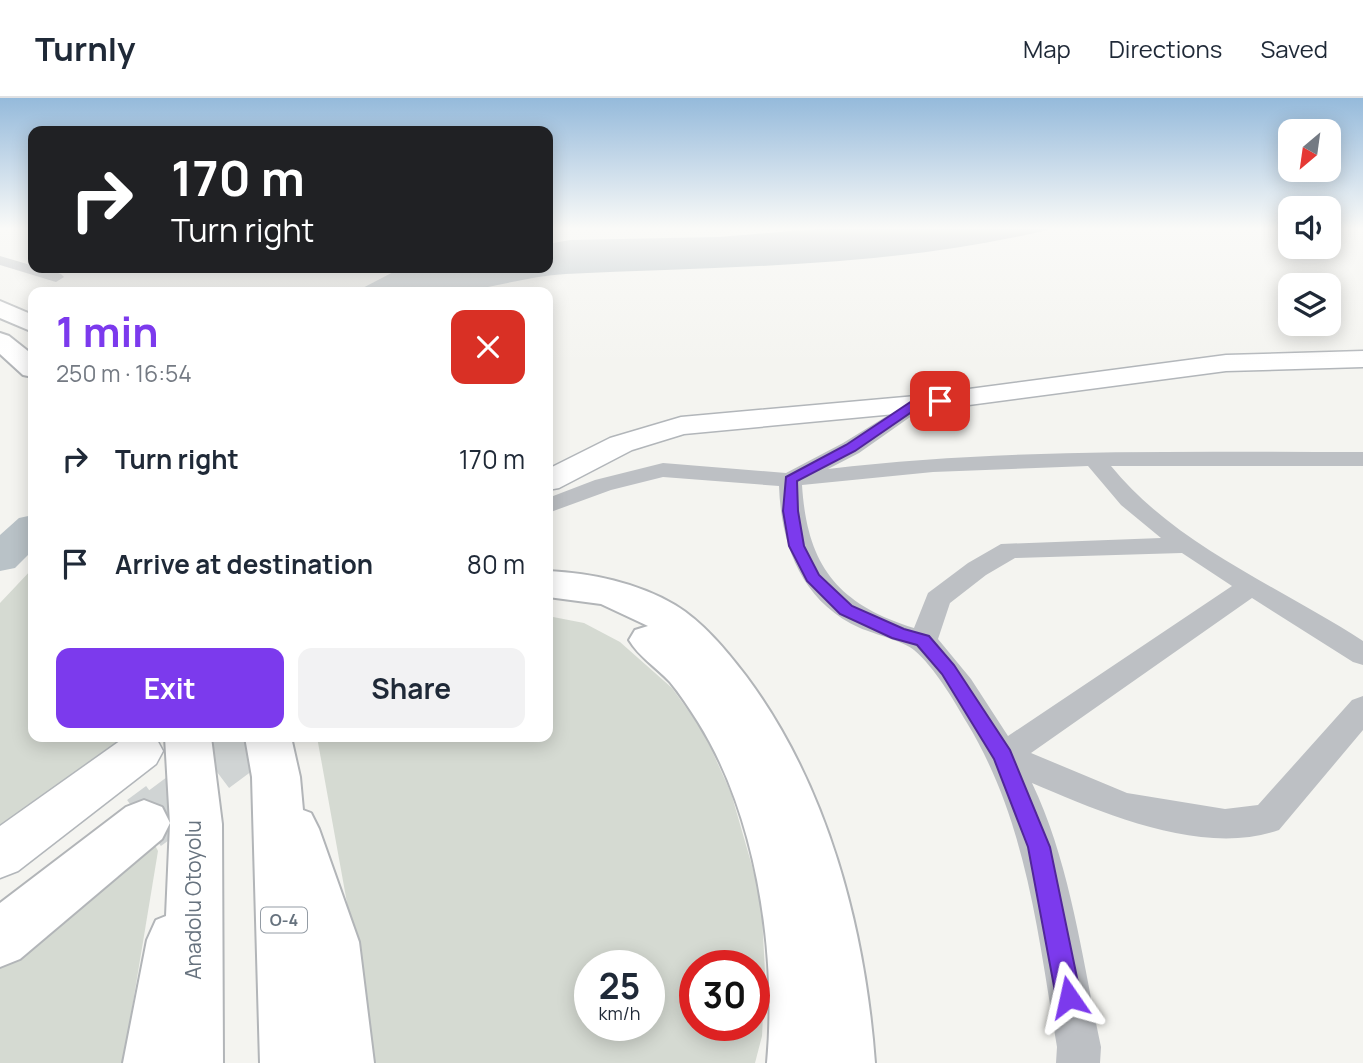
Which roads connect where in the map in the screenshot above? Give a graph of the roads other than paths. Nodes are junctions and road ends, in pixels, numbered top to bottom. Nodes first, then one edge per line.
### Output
1 (49, 274) edge
2 (56, 276) dead end
3 (0, 308) edge
4 (28, 323) edge
5 (0, 341) edge
6 (1363, 359) edge
7 (28, 365) edge
8 (916, 404) junction
9 (1094, 459) junction
10 (1363, 459) edge
11 (553, 478) edge
12 (790, 480) junction
13 (553, 504) edge
14 (1187, 545) junction
15 (553, 584) edge
16 (1250, 586) junction
17 (553, 606) edge
18 (923, 641) junction
19 (1363, 655) edge
20 (1363, 708) edge
21 (186, 742) edge
22 (140, 751) dead end
23 (1003, 756) junction
24 (272, 757) edge
25 (161, 816) junction
26 (0, 855) edge
27 (0, 914) edge
28 (0, 939) edge
29 (155, 1063) edge
30 (191, 1063) edge
31 (292, 1063) edge
32 (342, 1063) edge
33 (799, 1063) edge
34 (843, 1063) edge
35 (1078, 1063) edge

1 - 2 street
3 - 4 highway
5 - 7 highway
6 - 8 main road
8 - 11 main road
8 - 12 street
9 - 10 street
9 - 12 street
9 - 14 street
12 - 13 street
12 - 18 street
14 - 16 street
14 - 18 street
15 - 34 highway
16 - 19 street
16 - 23 street
17 - 33 highway
18 - 23 street
20 - 23 street
21 - 25 highway, Anadolu Otoyolu
22 - 26 main road
23 - 35 street
24 - 31 highway, O-4
24 - 32 highway
25 - 27 highway
25 - 28 highway
25 - 29 highway
25 - 30 highway, Anadolu Otoyolu

